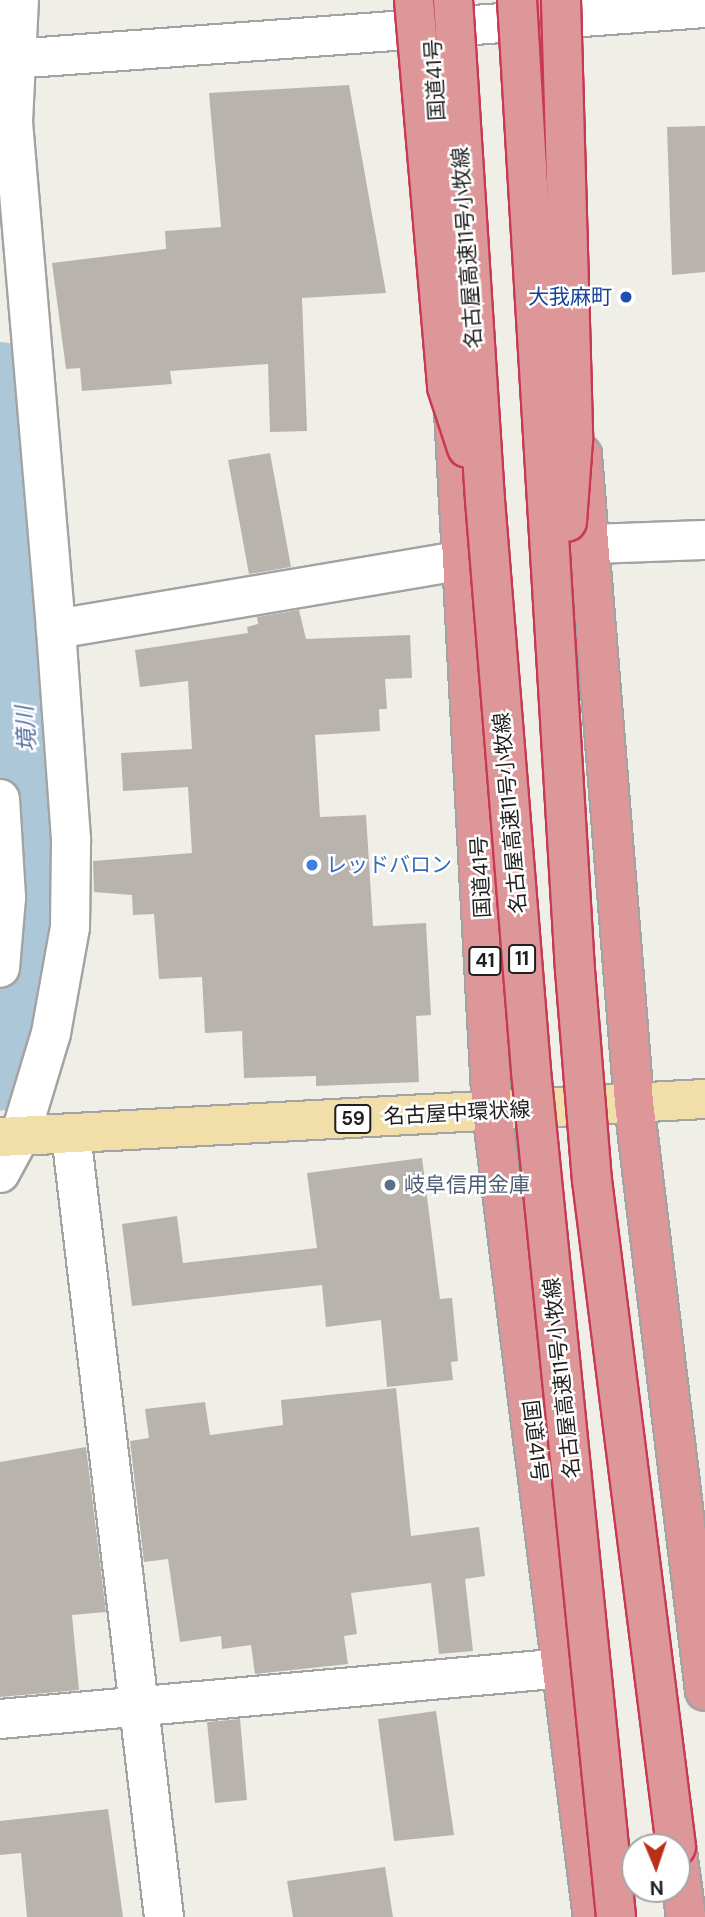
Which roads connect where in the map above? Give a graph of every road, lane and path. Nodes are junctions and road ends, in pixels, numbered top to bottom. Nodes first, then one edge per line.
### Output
1 (19, 0) edge
2 (538, 5) edge
3 (432, 7) edge
4 (705, 8) edge
5 (9, 60) edge
6 (705, 540) edge
7 (591, 544) junction
8 (463, 560) junction
9 (56, 629) junction
10 (0, 799) edge
11 (3, 898) edge
12 (0, 968) edge
13 (705, 1099) edge
14 (634, 1102) junction
15 (492, 1111) junction
16 (71, 1134) junction
17 (5, 1146) edge
18 (564, 1668) junction
19 (704, 1676) edge
20 (137, 1707) junction
21 (0, 1720) edge
22 (674, 1833) edge
23 (164, 1917) edge
24 (593, 1917) edge
25 (616, 1917) edge

1 - 5 street
2 - 3 street
2 - 4 street
2 - 7 highway
2 - 22 highway, bridge
3 - 5 street
3 - 8 highway, 国道41号 / 41
3 - 25 highway, 名古屋高速11号小牧線 / 11, bridge
5 - 9 street
6 - 7 street
7 - 14 highway
8 - 9 street
8 - 15 highway, 国道41号 / 41
9 - 17 street
10 - 11 street
11 - 12 street
13 - 14 main road, 名古屋中環状線 / 59
14 - 15 main road, 名古屋中環状線 / 59
14 - 19 highway
15 - 16 main road, 名古屋中環状線 / 59
15 - 18 highway, 国道41号 / 41
16 - 17 main road, 名古屋中環状線 / 59
16 - 20 street
18 - 20 street
18 - 24 highway, 国道41号 / 41
20 - 21 street
20 - 23 street

